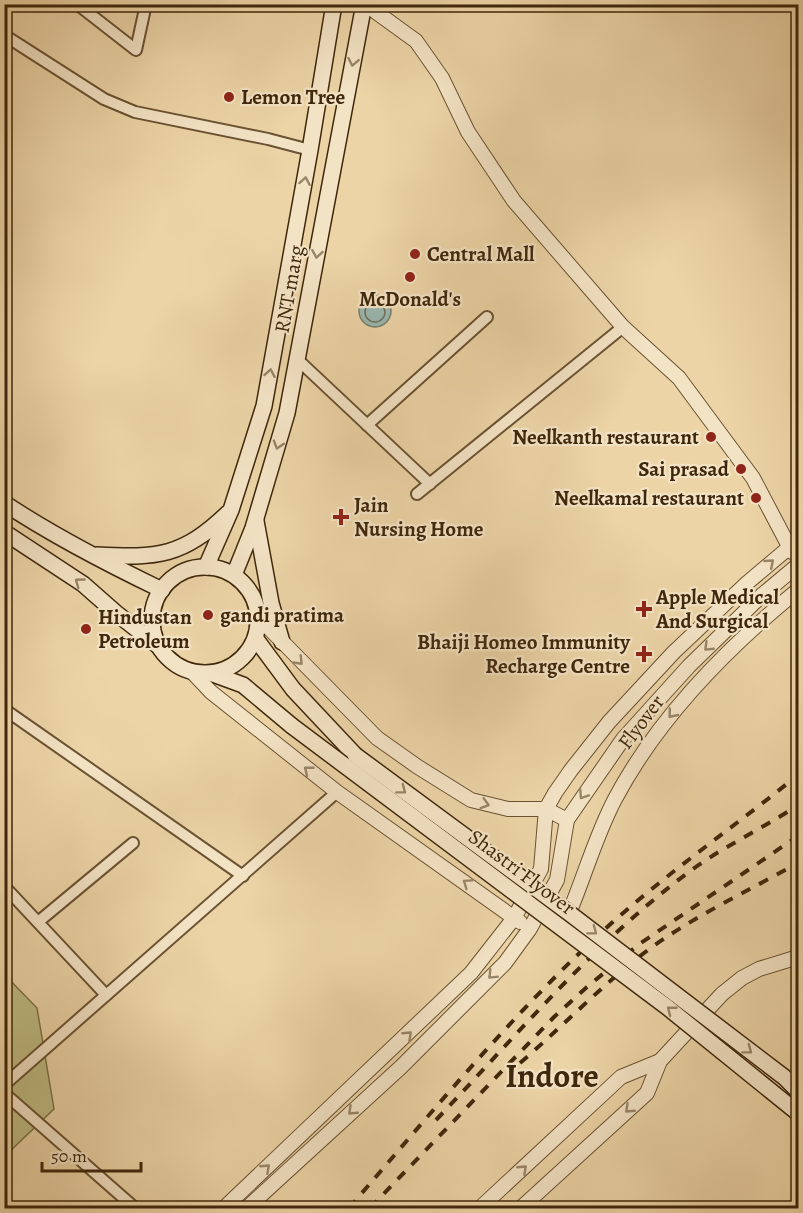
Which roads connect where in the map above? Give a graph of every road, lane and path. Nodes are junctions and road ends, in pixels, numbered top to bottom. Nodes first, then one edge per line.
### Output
1 (77, 4) edge
2 (146, 4) edge
3 (334, 4) edge
4 (364, 4) edge
5 (4, 35) edge
6 (310, 150) junction
7 (487, 317) dead end
8 (623, 327) junction
9 (297, 359) junction
10 (367, 425) junction
11 (430, 484) junction
12 (417, 494) dead end
13 (4, 503) edge
14 (231, 510) junction
15 (256, 518) junction
16 (4, 532) edge
17 (794, 543) edge
18 (91, 555) junction
19 (798, 563) edge
20 (206, 567) junction
21 (234, 575) junction
22 (162, 590) junction
23 (793, 595) edge
24 (259, 618) junction
25 (256, 639) junction
26 (282, 642) junction
27 (157, 645) junction
28 (193, 673) junction
29 (213, 674) junction
30 (4, 709) edge
31 (337, 792) junction
32 (546, 809) junction
33 (567, 820) junction
34 (133, 843) dead end
35 (243, 876) junction
36 (4, 886) edge
37 (569, 913) junction
38 (514, 918) junction
39 (38, 921) junction
40 (529, 930) junction
41 (798, 957) edge
42 (106, 995) junction
43 (448, 996) junction
44 (465, 1002) junction
45 (660, 1061) junction
46 (4, 1085) edge
47 (798, 1091) edge
48 (4, 1092) edge
49 (798, 1113) edge
50 (135, 1209) edge
51 (224, 1209) edge
52 (247, 1209) edge
53 (480, 1209) edge
54 (521, 1209) edge

1 - 2 street
3 - 6 main road, RNT marg
4 - 8 street
4 -> 9 main road, RNT marg
5 - 6 street
14 -> 6 main road, RNT marg
7 - 10 street
8 - 11 street
8 - 17 street
9 - 10 street
9 -> 15 main road, RNT marg
10 - 11 street
11 - 12 street
13 - 18 main road
14 - 18 main road
14 - 20 main road, RNT marg
15 - 21 main road, RNT marg
15 - 26 main road
27 -> 16 main road
17 - 19 street
32 -> 17 street
18 - 22 main road
19 -> 33 street
20 - 21 main road
20 - 22 main road
21 - 24 main road
22 - 27 main road
23 -> 37 street, Flyover
24 - 25 main road
24 - 26 street
25 - 29 main road
25 -> 37 main road, Shastri Flyover, bridge
26 -> 32 street
27 - 28 main road
28 - 29 main road
31 -> 28 street
49 -> 29 main road, Shastri Flyover, bridge
30 - 35 street
31 - 35 street
38 -> 31 street
32 - 33 street
32 - 38 street
33 - 40 street
34 - 39 street
35 - 42 street
36 - 39 street
37 -> 47 main road, Shastri Flyover, bridge
38 - 40 street
38 - 43 street
39 - 42 street
40 -> 44 street
41 - 45 street
42 - 46 street
43 - 44 street
51 -> 43 street
44 -> 52 street
53 -> 45 street
45 -> 54 street
48 - 50 street

